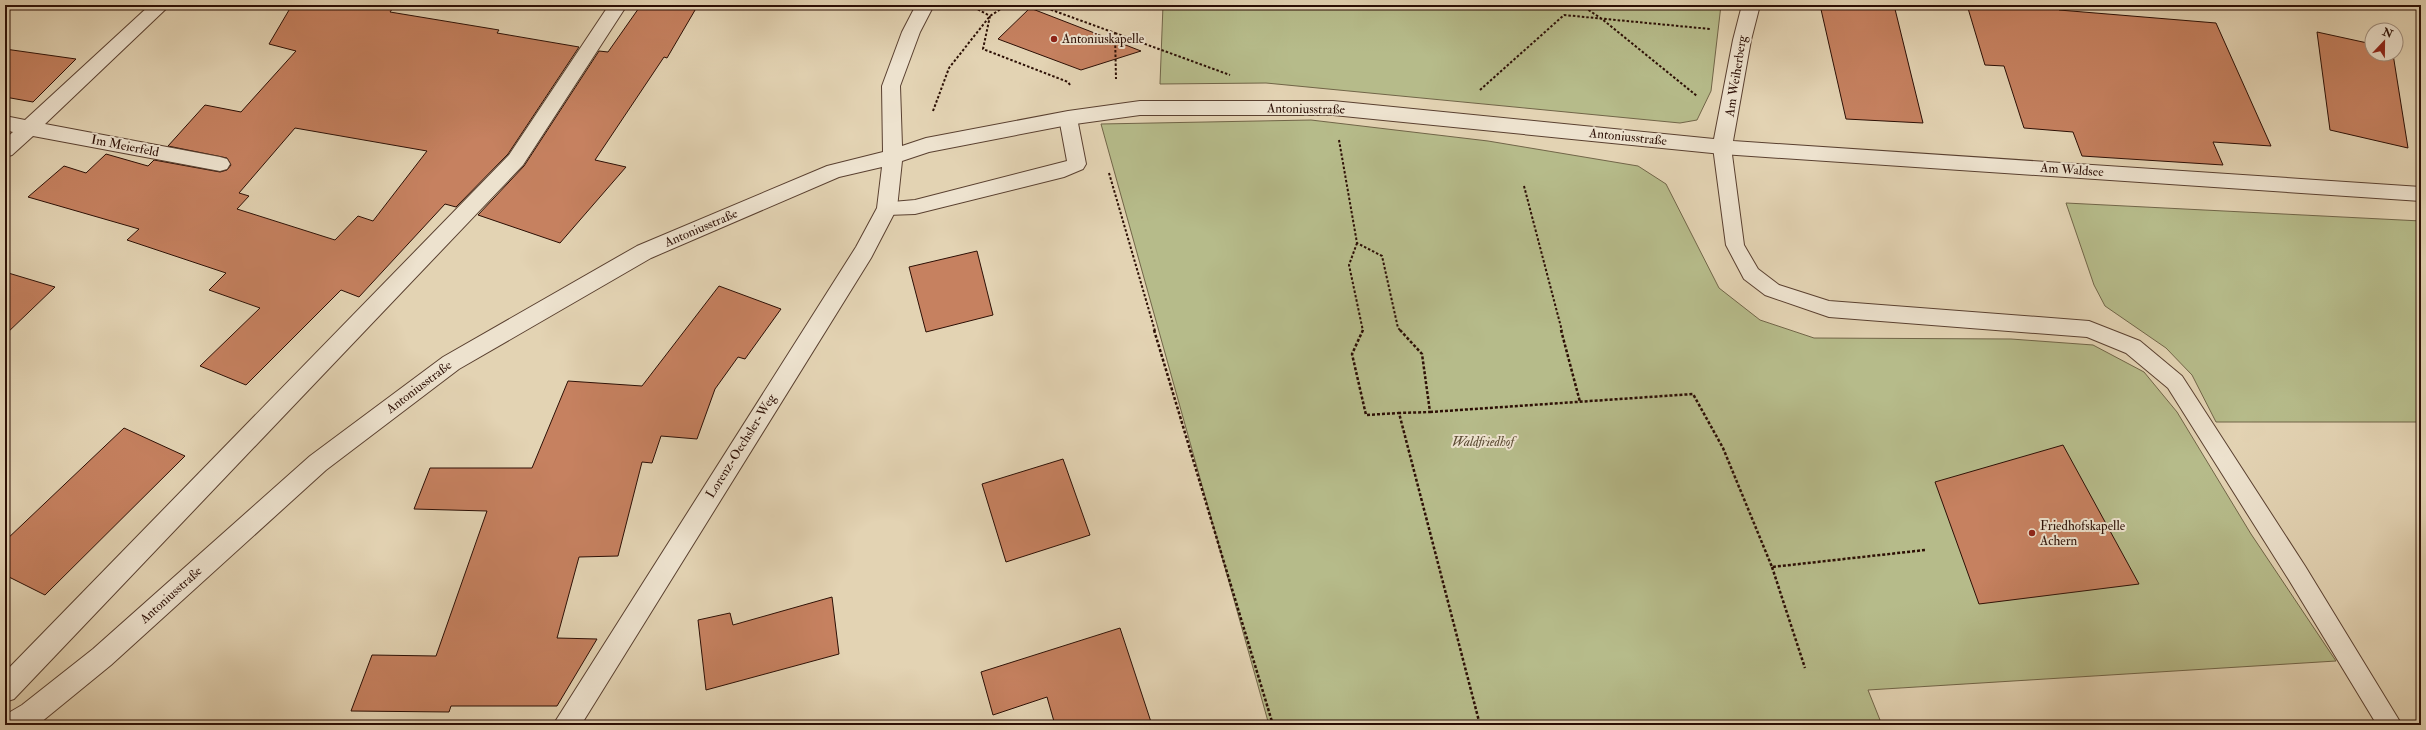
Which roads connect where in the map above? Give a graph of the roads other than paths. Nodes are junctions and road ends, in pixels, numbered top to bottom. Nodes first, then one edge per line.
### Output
1 (161, 5) edge
2 (618, 5) edge
3 (925, 5) edge
4 (1751, 5) edge
5 (1068, 118) junction
6 (5, 123) edge
7 (29, 128) junction
8 (1722, 147) junction
9 (5, 150) edge
10 (893, 157) junction
11 (220, 164) dead end
12 (2421, 194) edge
13 (887, 208) junction
14 (5, 690) edge
15 (12, 725) edge
16 (566, 725) edge
17 (2390, 725) edge

1 - 7 street
2 - 14 street
3 - 10 street
4 - 8 street, Am Weiherberg
5 - 8 street, Antoniusstraße
5 - 10 street, Antoniusstraße
5 - 13 lane
6 - 7 street, Im Meierfeld
7 - 9 street
7 - 11 street, Im Meierfeld
8 - 12 street, Am Waldsee
8 - 17 lane
10 - 13 street, Lorenz-Oechsler-Weg
10 - 15 street, Antoniusstraße
13 - 16 street, Lorenz-Oechsler-Weg

